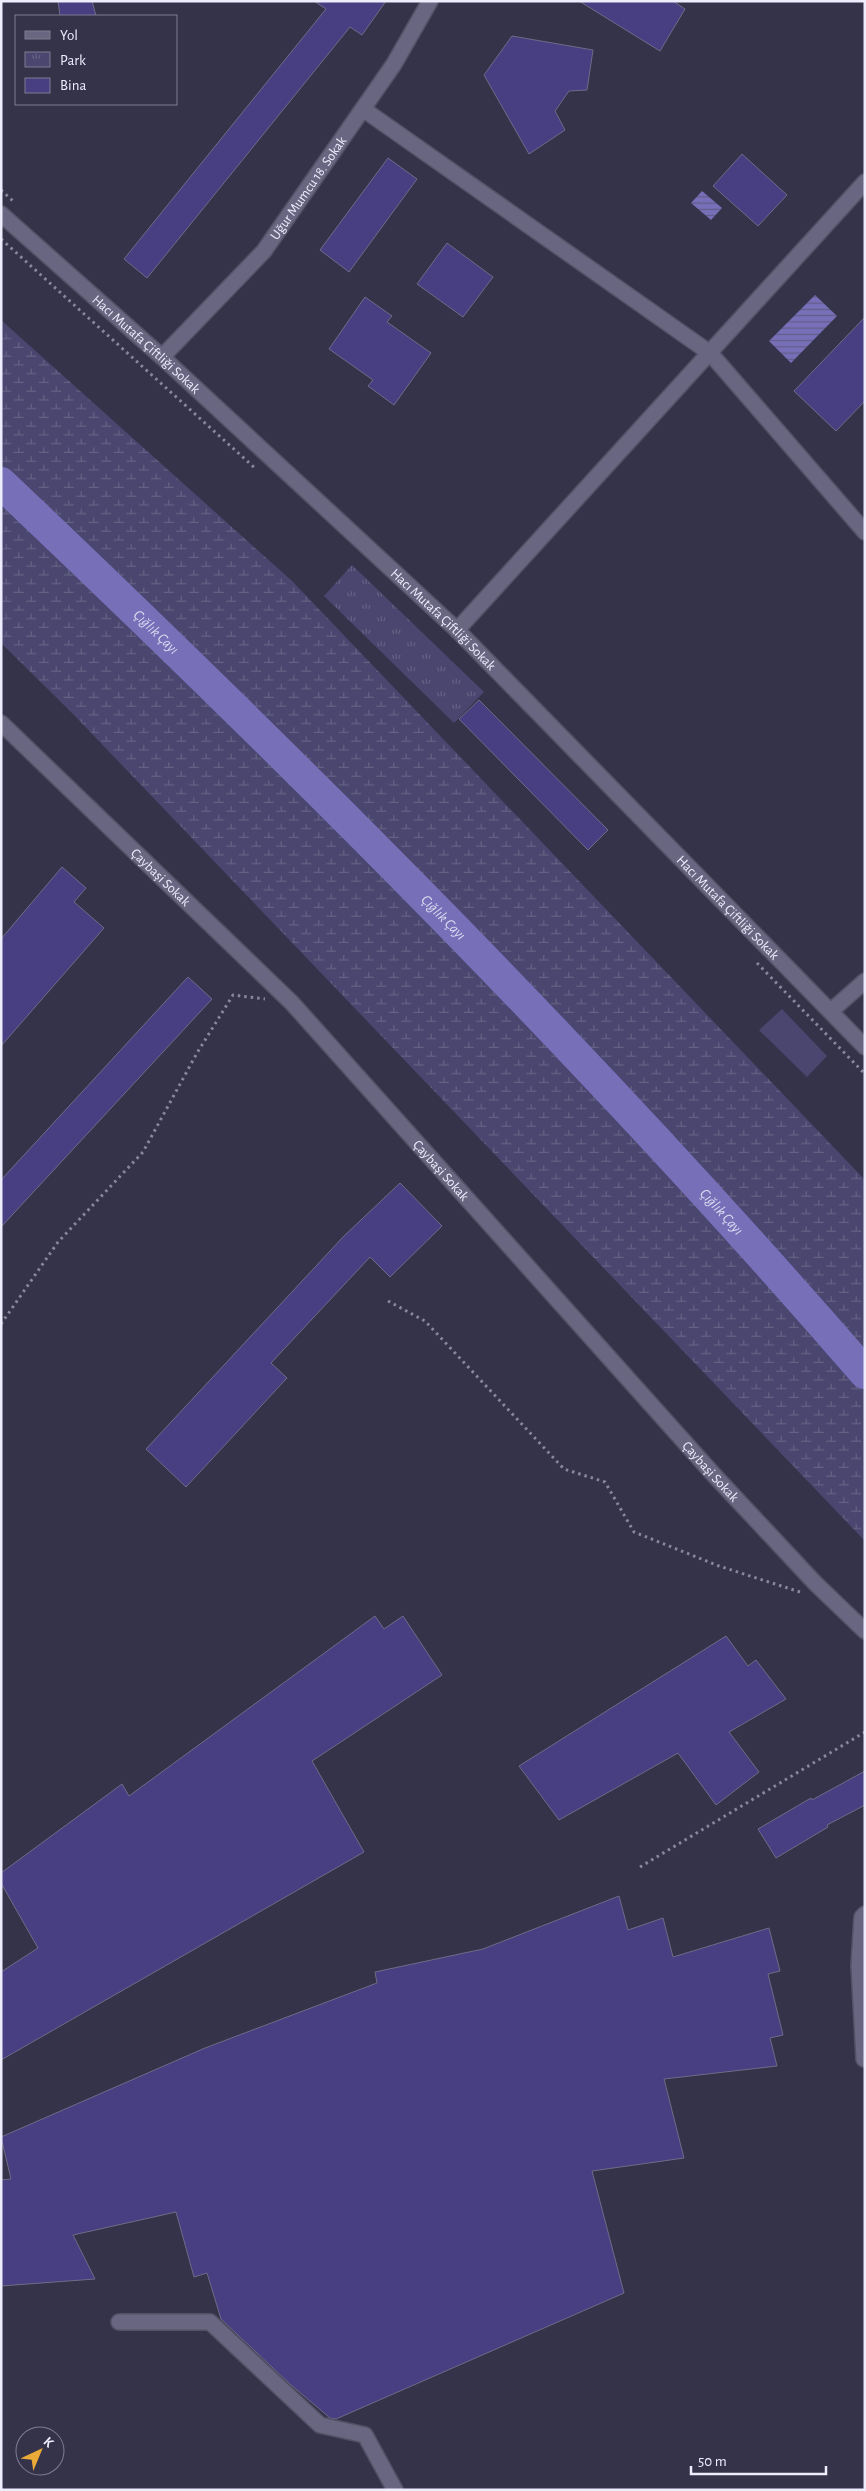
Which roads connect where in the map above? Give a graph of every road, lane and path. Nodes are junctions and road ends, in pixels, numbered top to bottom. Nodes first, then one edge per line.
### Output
1 (430, 1) edge
2 (363, 109) junction
3 (865, 182) edge
4 (1, 214) edge
5 (1, 239) edge
6 (710, 353) junction
7 (162, 357) junction
8 (258, 470) dead end
9 (865, 532) edge
10 (458, 630) junction
11 (1, 723) edge
12 (754, 960) dead end
13 (865, 981) edge
14 (292, 1003) junction
15 (830, 1011) junction
16 (865, 1047) edge
17 (865, 1074) edge
18 (388, 1301) dead end
19 (1, 1324) edge
20 (815, 1584) junction
21 (865, 1632) edge
22 (865, 1732) edge
23 (640, 1867) dead end
24 (865, 1914) edge
25 (864, 2059) edge
26 (119, 2322) dead end
27 (395, 2490) edge

1 - 2 street, Uğur Mumcu 18. Sokak
2 - 6 street
2 - 7 street, Uğur Mumcu 18. Sokak
3 - 6 street
4 - 7 street, Hacı Mutafa Çiftliği Sokak
5 - 8 path
6 - 9 street
6 - 10 street
7 - 10 street, Hacı Mutafa Çiftliği Sokak
10 - 15 street, Hacı Mutafa Çiftliği Sokak
11 - 14 street, Çaybaşi Sokak
12 - 17 path
13 - 15 street
14 - 19 path
14 - 20 street, Çaybaşi Sokak
15 - 16 street, Hacı Mutafa Çiftliği Sokak
18 - 20 path
20 - 21 street, Çaybaşi Sokak
22 - 23 path
24 - 25 street
26 - 27 street

